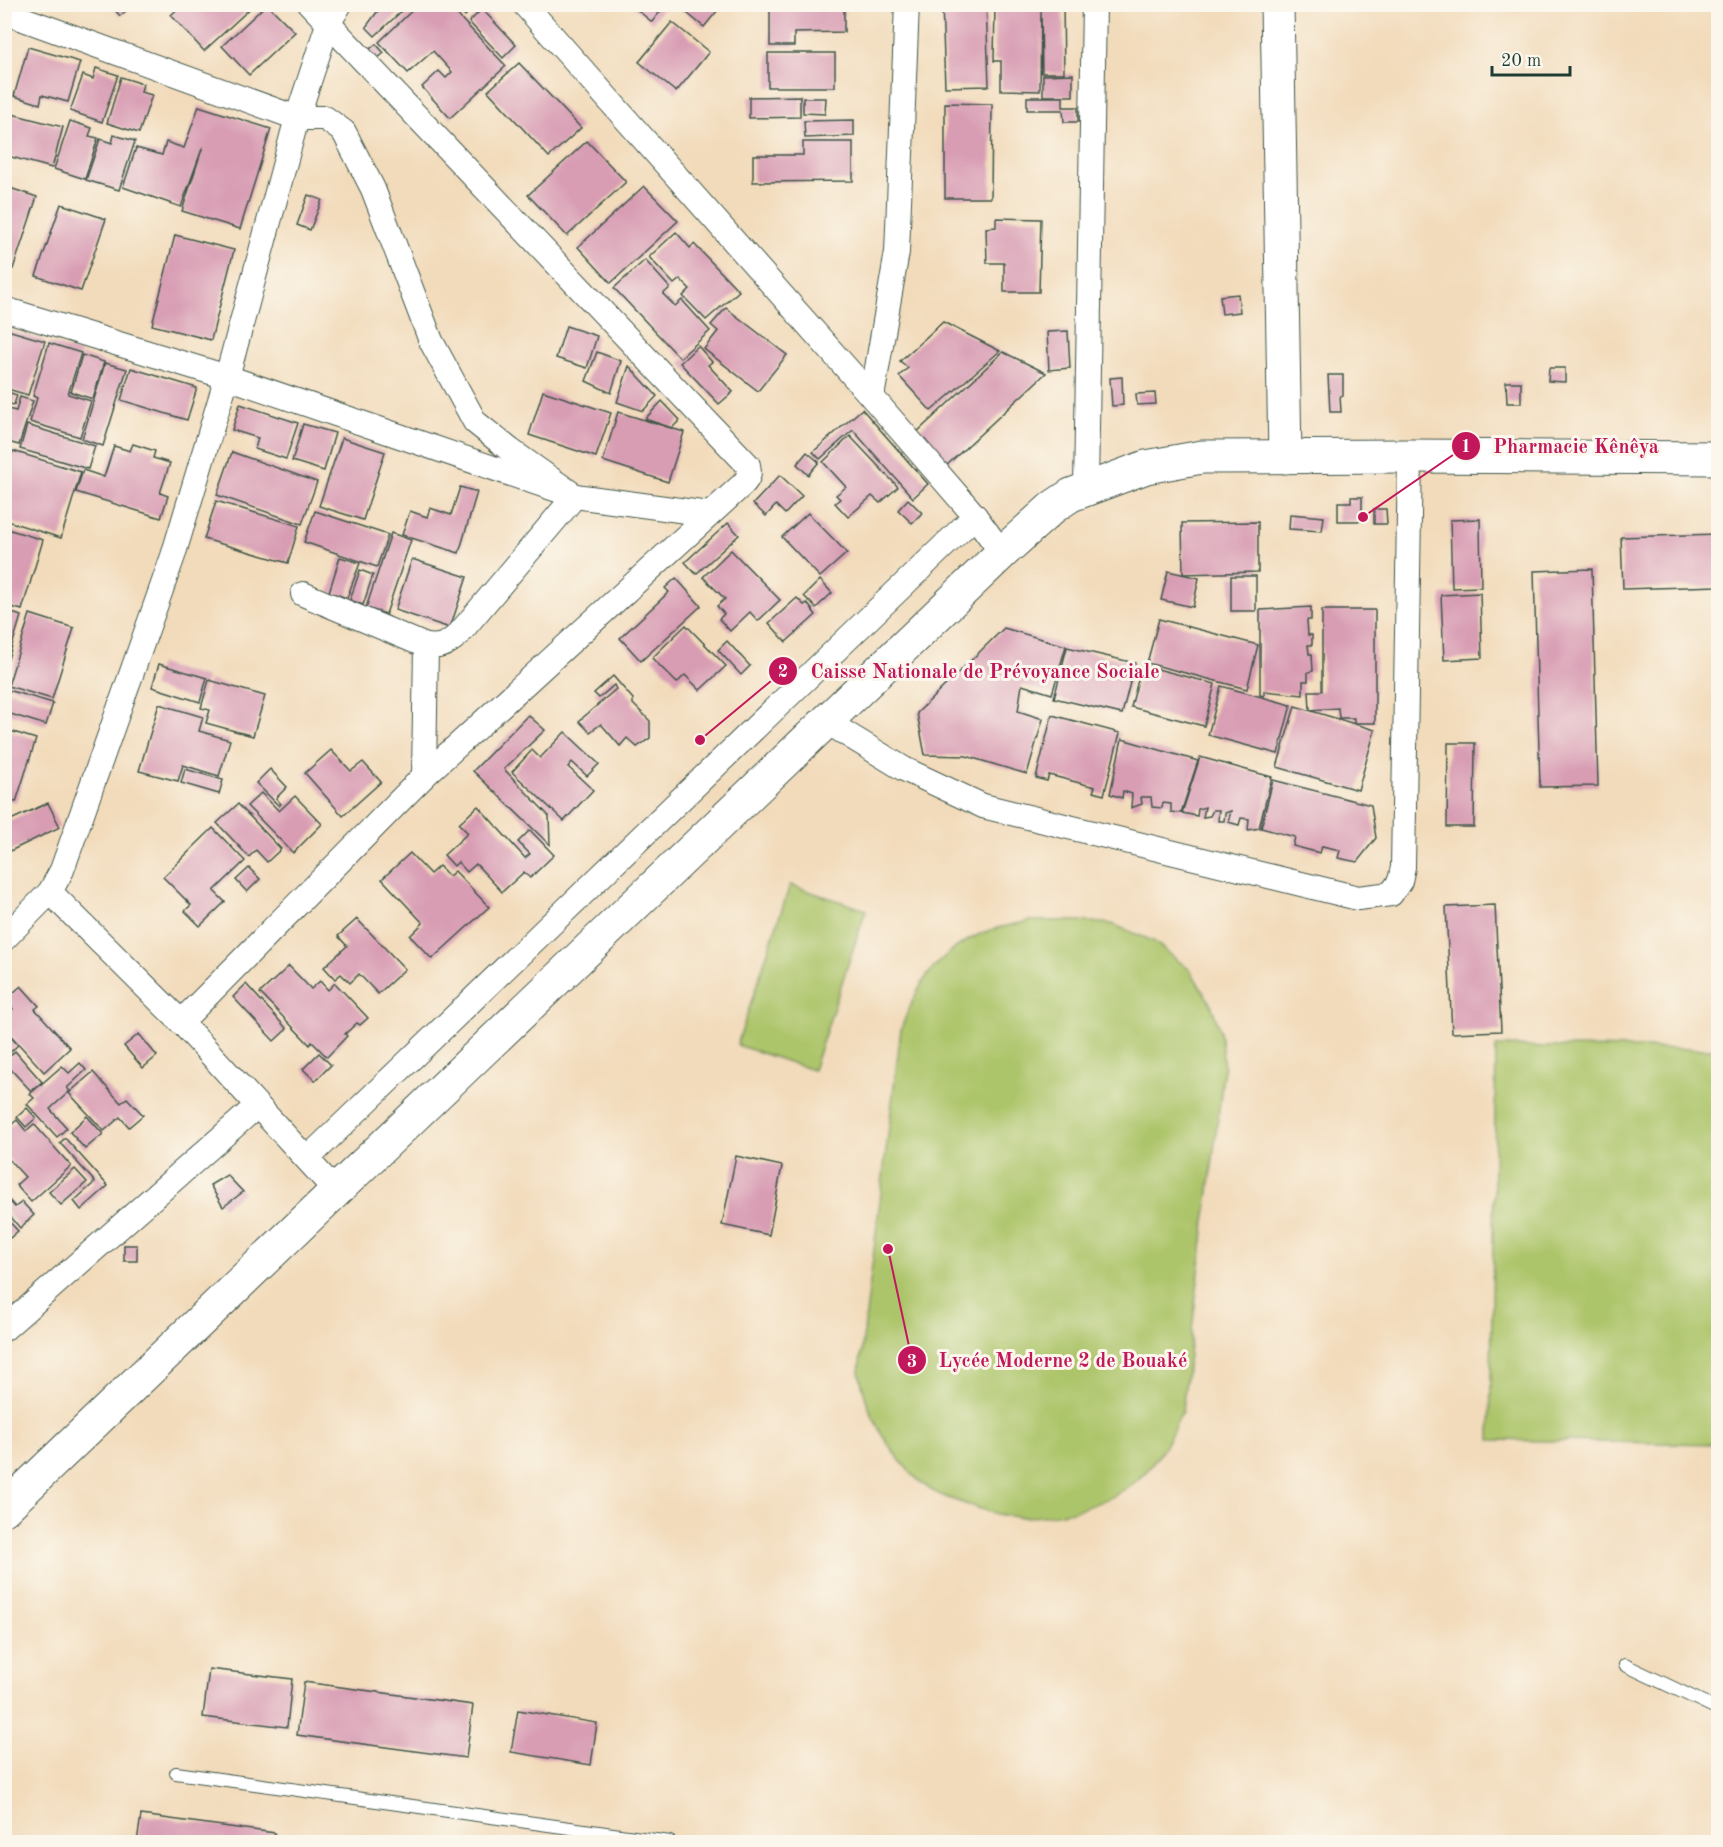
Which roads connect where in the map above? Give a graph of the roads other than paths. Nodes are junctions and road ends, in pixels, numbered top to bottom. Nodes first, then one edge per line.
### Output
1 (310, 4) edge
2 (524, 4) edge
3 (907, 4) edge
4 (1094, 4) edge
5 (1277, 4) edge
6 (4, 12) edge
7 (334, 14) edge
8 (297, 118) junction
9 (4, 309) edge
10 (227, 377) junction
11 (872, 397) junction
12 (1285, 456) junction
13 (1410, 456) junction
14 (1719, 458) edge
15 (1086, 488) junction
16 (575, 496) junction
17 (709, 514) junction
18 (975, 516) junction
19 (1002, 553) junction
20 (303, 594) dead end
21 (426, 646) junction
22 (827, 722) junction
23 (424, 776) junction
24 (50, 892) junction
25 (8, 930) edge
26 (181, 1022) junction
27 (257, 1106) junction
28 (308, 1158) junction
29 (336, 1191) junction
30 (4, 1329) edge
31 (4, 1509) edge
32 (1625, 1665) dead end
33 (1719, 1710) edge
34 (176, 1773) dead end
35 (615, 1838) edge
36 (670, 1842) edge

1 - 7 street
2 - 11 street
3 - 11 street
4 - 15 street
5 - 12 street
6 - 8 street
7 - 8 street
7 - 17 street
8 - 10 street
8 - 16 street
9 - 10 street
10 - 16 street
10 - 24 street
11 - 18 street
12 - 13 street
12 - 15 street
13 - 14 street
13 - 22 street
15 - 19 street
16 - 17 street
16 - 21 street
17 - 23 street
18 - 19 street
18 - 28 street
19 - 22 street
20 - 21 street
21 - 23 street
22 - 29 street
23 - 26 street
24 - 25 street
24 - 26 street
26 - 27 street
27 - 28 street
27 - 30 street
28 - 29 street
29 - 31 street
32 - 33 lane
34 - 35 lane
35 - 36 lane

